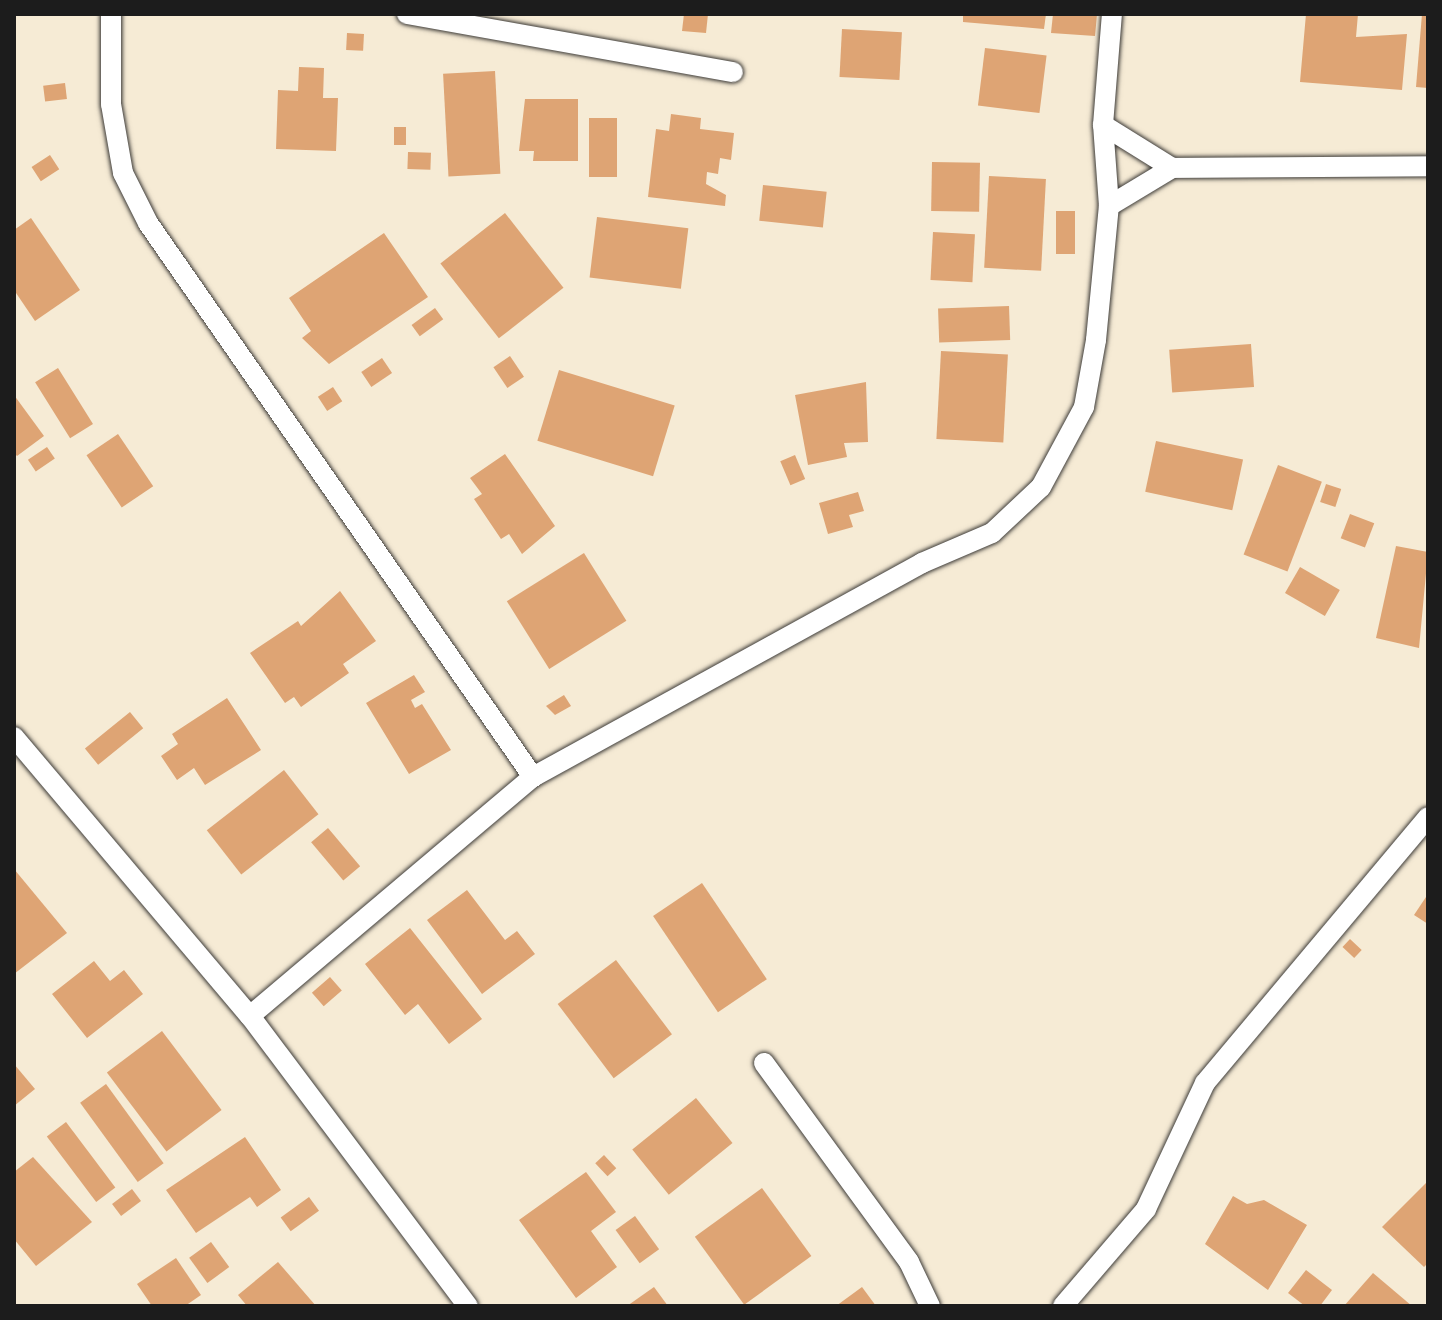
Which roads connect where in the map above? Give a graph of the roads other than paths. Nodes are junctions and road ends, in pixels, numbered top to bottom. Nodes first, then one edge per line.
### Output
1 (111, 14) edge
2 (407, 14) edge
3 (1112, 14) edge
4 (733, 72) dead end
5 (1103, 125) junction
6 (1428, 166) edge
7 (1172, 168) junction
8 (1109, 206) junction
9 (14, 737) edge
10 (533, 777) junction
11 (1428, 817) edge
12 (250, 1016) junction
13 (764, 1063) dead end
14 (465, 1305) edge
15 (930, 1306) edge
16 (1063, 1306) edge

1 - 10 street
2 - 4 street
3 - 5 street
5 - 7 street
5 - 8 street
6 - 7 street
7 - 8 street
8 - 10 street
9 - 12 street
10 - 12 street
11 - 16 street
12 - 14 street
13 - 15 street

